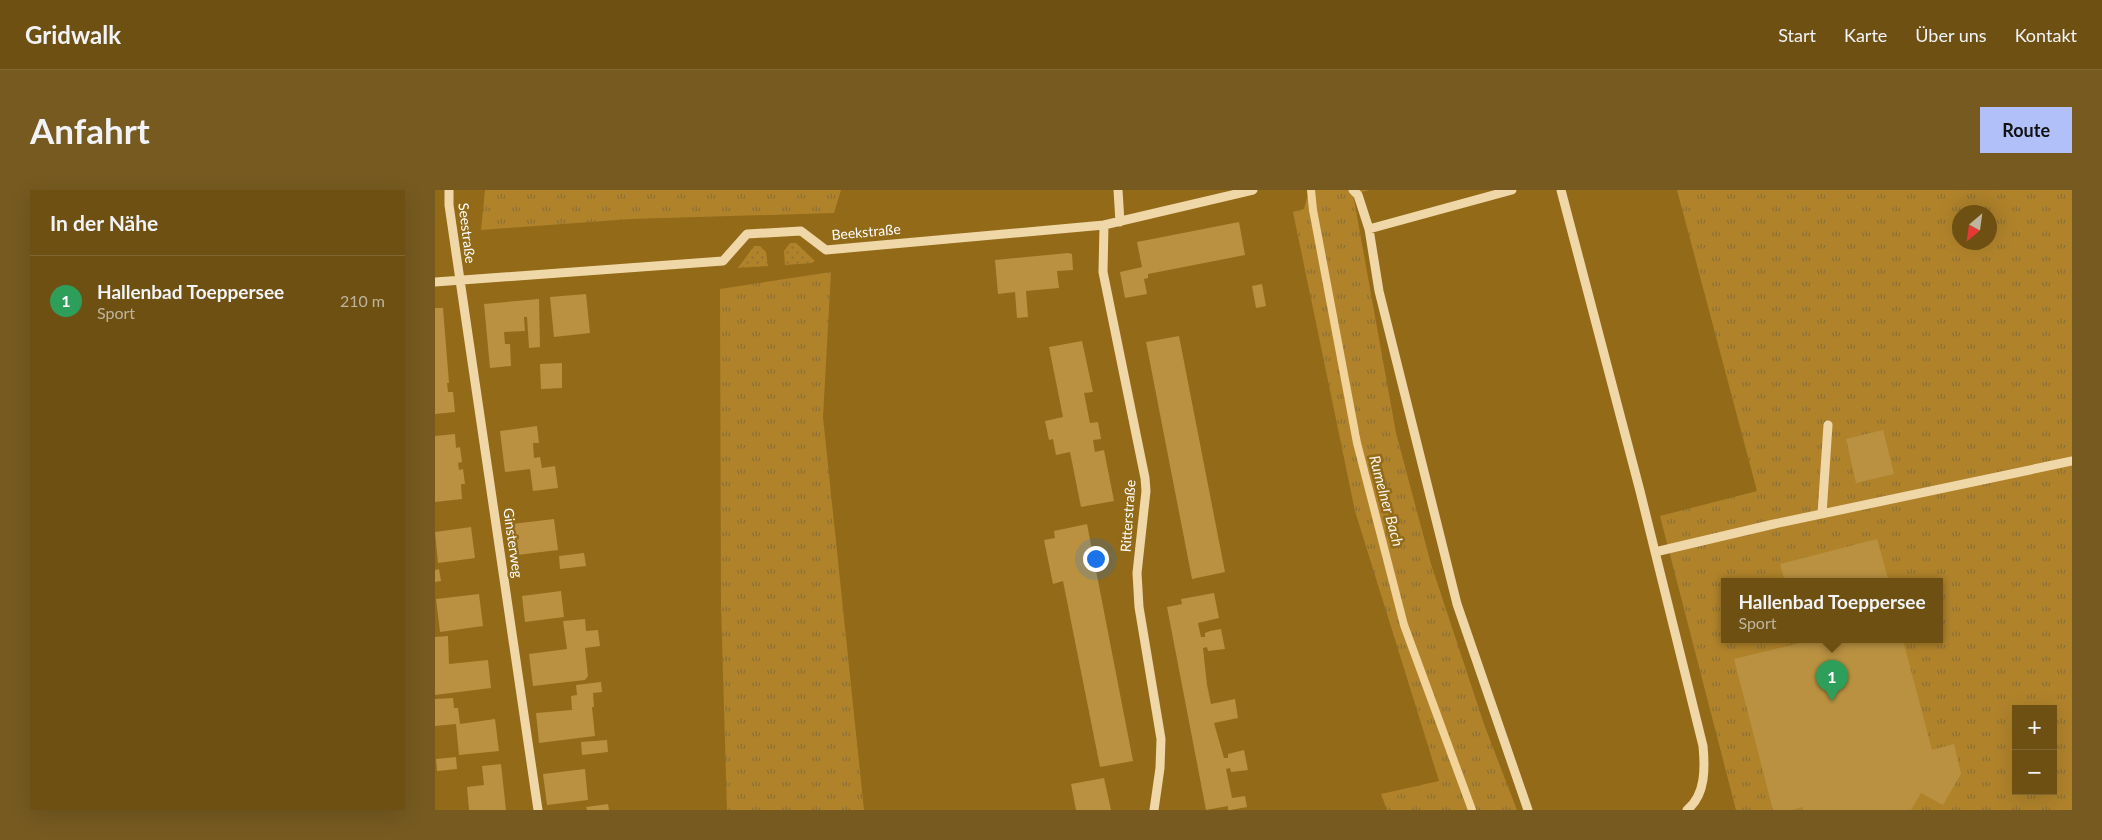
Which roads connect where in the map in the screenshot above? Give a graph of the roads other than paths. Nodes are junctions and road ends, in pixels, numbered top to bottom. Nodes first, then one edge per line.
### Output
1 (449, 190) edge
2 (1118, 190) edge
3 (1253, 190) edge
4 (1353, 190) edge
5 (1512, 190) edge
6 (1561, 190) edge
7 (1120, 222) junction
8 (1104, 225) junction
9 (1369, 229) junction
10 (459, 280) junction
11 (435, 282) edge
12 (1828, 425) dead end
13 (2072, 461) edge
14 (1822, 514) junction
15 (1655, 552) junction
16 (539, 810) edge
17 (1154, 810) edge
18 (1529, 810) edge
19 (1687, 810) edge

1 - 10 street, Seestraße
2 - 7 street
3 - 7 street, Beekstraße
4 - 9 street
5 - 9 street
6 - 15 street
7 - 8 street, Beekstraße
8 - 10 street, Beekstraße
8 - 17 street, Ritterstraße
9 - 18 street
10 - 11 street, Beekstraße
10 - 16 street, Ginsterweg
12 - 14 street
13 - 14 street
14 - 15 street
15 - 19 street

